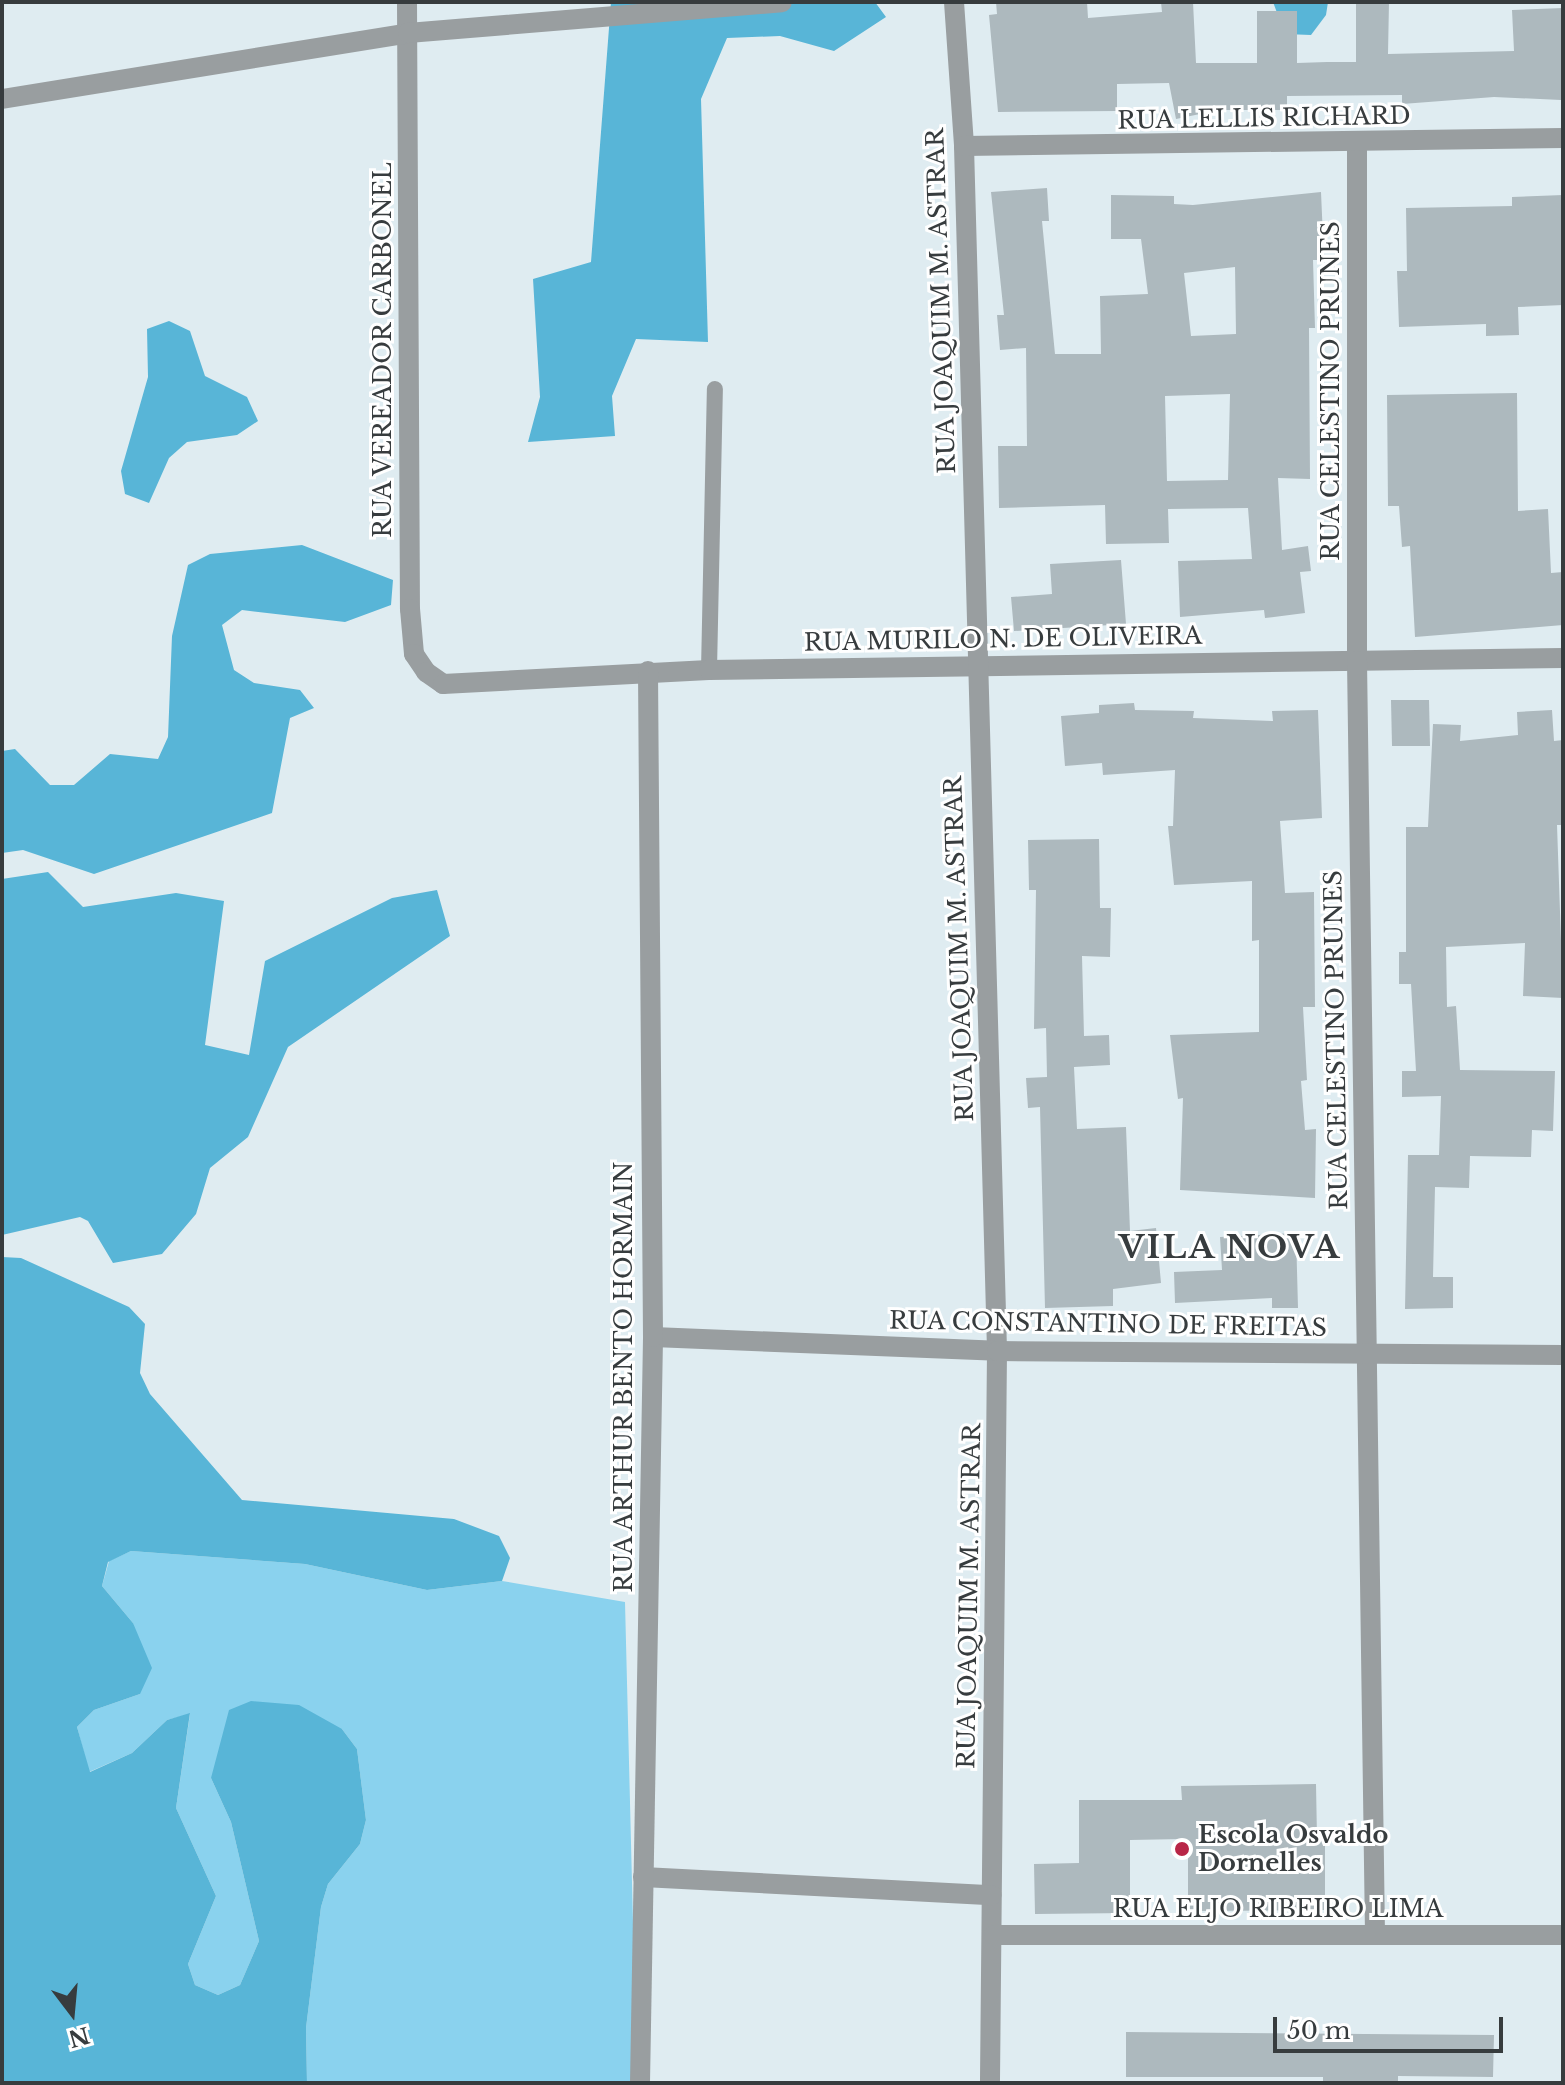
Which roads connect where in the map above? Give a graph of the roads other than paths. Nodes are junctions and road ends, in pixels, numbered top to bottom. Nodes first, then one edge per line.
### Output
1 (407, 2) edge
2 (782, 2) edge
3 (954, 2) edge
4 (408, 33) junction
5 (2, 99) edge
6 (1563, 138) edge
7 (1357, 144) junction
8 (964, 146) junction
9 (715, 389) dead end
10 (1563, 658) edge
11 (1357, 661) junction
12 (976, 665) junction
13 (709, 670) junction
14 (648, 671) junction
15 (443, 684) joint
16 (653, 1337) junction
17 (997, 1351) junction
18 (1367, 1355) junction
19 (1563, 1355) edge
20 (643, 1877) junction
21 (992, 1895) junction
22 (1375, 1934) junction
23 (994, 1935) junction
24 (1563, 1935) edge
25 (640, 2083) edge
26 (990, 2083) edge

1 - 4 street, RUA VEREADOR CARBONEL
2 - 4 street
3 - 8 street, RUA JOAQUIM M. ASTRAR
4 - 5 street
4 - 15 street, RUA VEREADOR CARBONEL
6 - 7 street, RUA LELLIS RICHARD
7 - 8 street, RUA LELLIS RICHARD
7 - 11 street, RUA CELESTINO PRUNES
8 - 12 street, RUA JOAQUIM M. ASTRAR
9 - 13 lane
10 - 11 street, RUA MURILO N. DE OLIVEIRA
11 - 12 street, RUA MURILO N. DE OLIVEIRA
11 - 18 street, RUA CELESTINO PRUNES
12 - 13 street, RUA MURILO N. DE OLIVEIRA
12 - 17 street, RUA JOAQUIM M. ASTRAR
13 - 14 street, RUA MURILO N. DE OLIVEIRA
14 - 15 street, RUA MURILO N. DE OLIVEIRA
14 - 16 street, RUA ARTHUR BENTO HORMAIN
16 - 17 street, RUA CONSTANTINO DE FREITAS
16 - 20 street, RUA ARTHUR BENTO HORMAIN
17 - 18 street, RUA CONSTANTINO DE FREITAS
17 - 21 street, RUA JOAQUIM M. ASTRAR
18 - 19 street, RUA CONSTANTINO DE FREITAS
18 - 22 street, RUA CELESTINO PRUNES
20 - 21 street
20 - 25 street, RUA ARTHUR BENTO HORMAIN
21 - 23 street, RUA JOAQUIM M. ASTRAR
22 - 23 street, RUA ELJO RIBEIRO LIMA
22 - 24 street, RUA ELJO RIBEIRO LIMA
23 - 26 street

